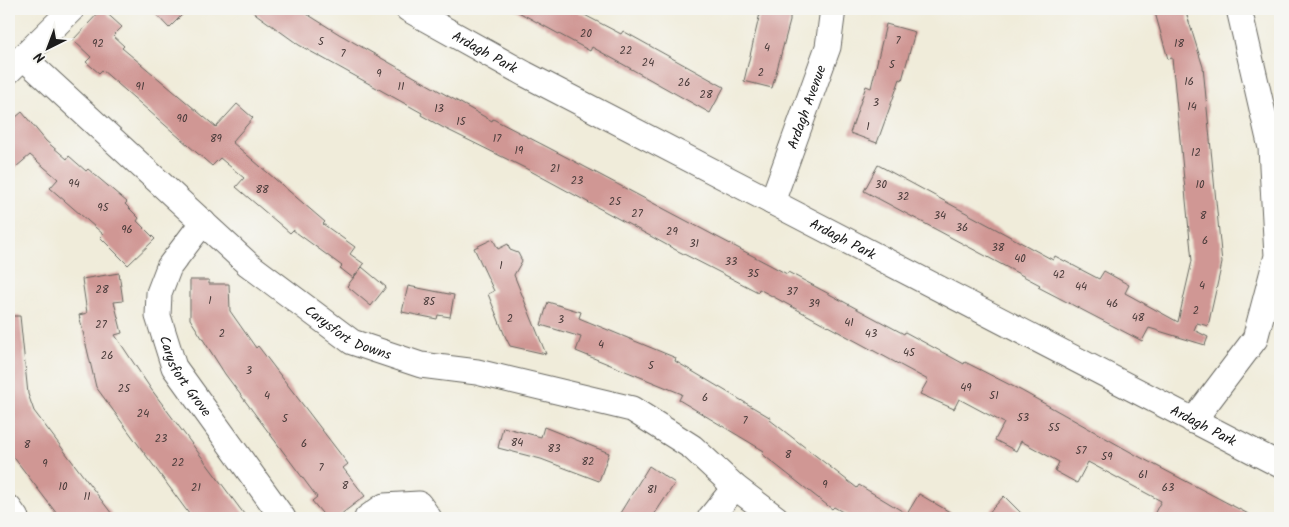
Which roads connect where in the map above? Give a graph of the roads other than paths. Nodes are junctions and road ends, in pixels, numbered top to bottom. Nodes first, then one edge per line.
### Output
1 (72, 9) edge
2 (408, 9) edge
3 (833, 9) edge
4 (1239, 9) edge
5 (16, 64) edge
6 (772, 202) junction
7 (203, 222) junction
8 (1193, 421) junction
9 (1280, 465) edge
10 (735, 487) junction
11 (9, 508) edge
12 (16, 518) edge
13 (284, 518) edge
14 (367, 518) edge
15 (429, 518) edge
16 (710, 518) edge
17 (776, 518) edge

1 - 5 street
2 - 6 street, Ardagh Park
3 - 6 street, Ardagh Avenue
4 - 8 street
5 - 7 street, Carysfort Downs
6 - 8 street, Ardagh Park
7 - 10 street, Carysfort Downs
7 - 13 street, Carysfort Grove
8 - 9 street, Ardagh Park
10 - 16 street
10 - 17 street, Carysfort Downs
11 - 12 street
14 - 15 street

